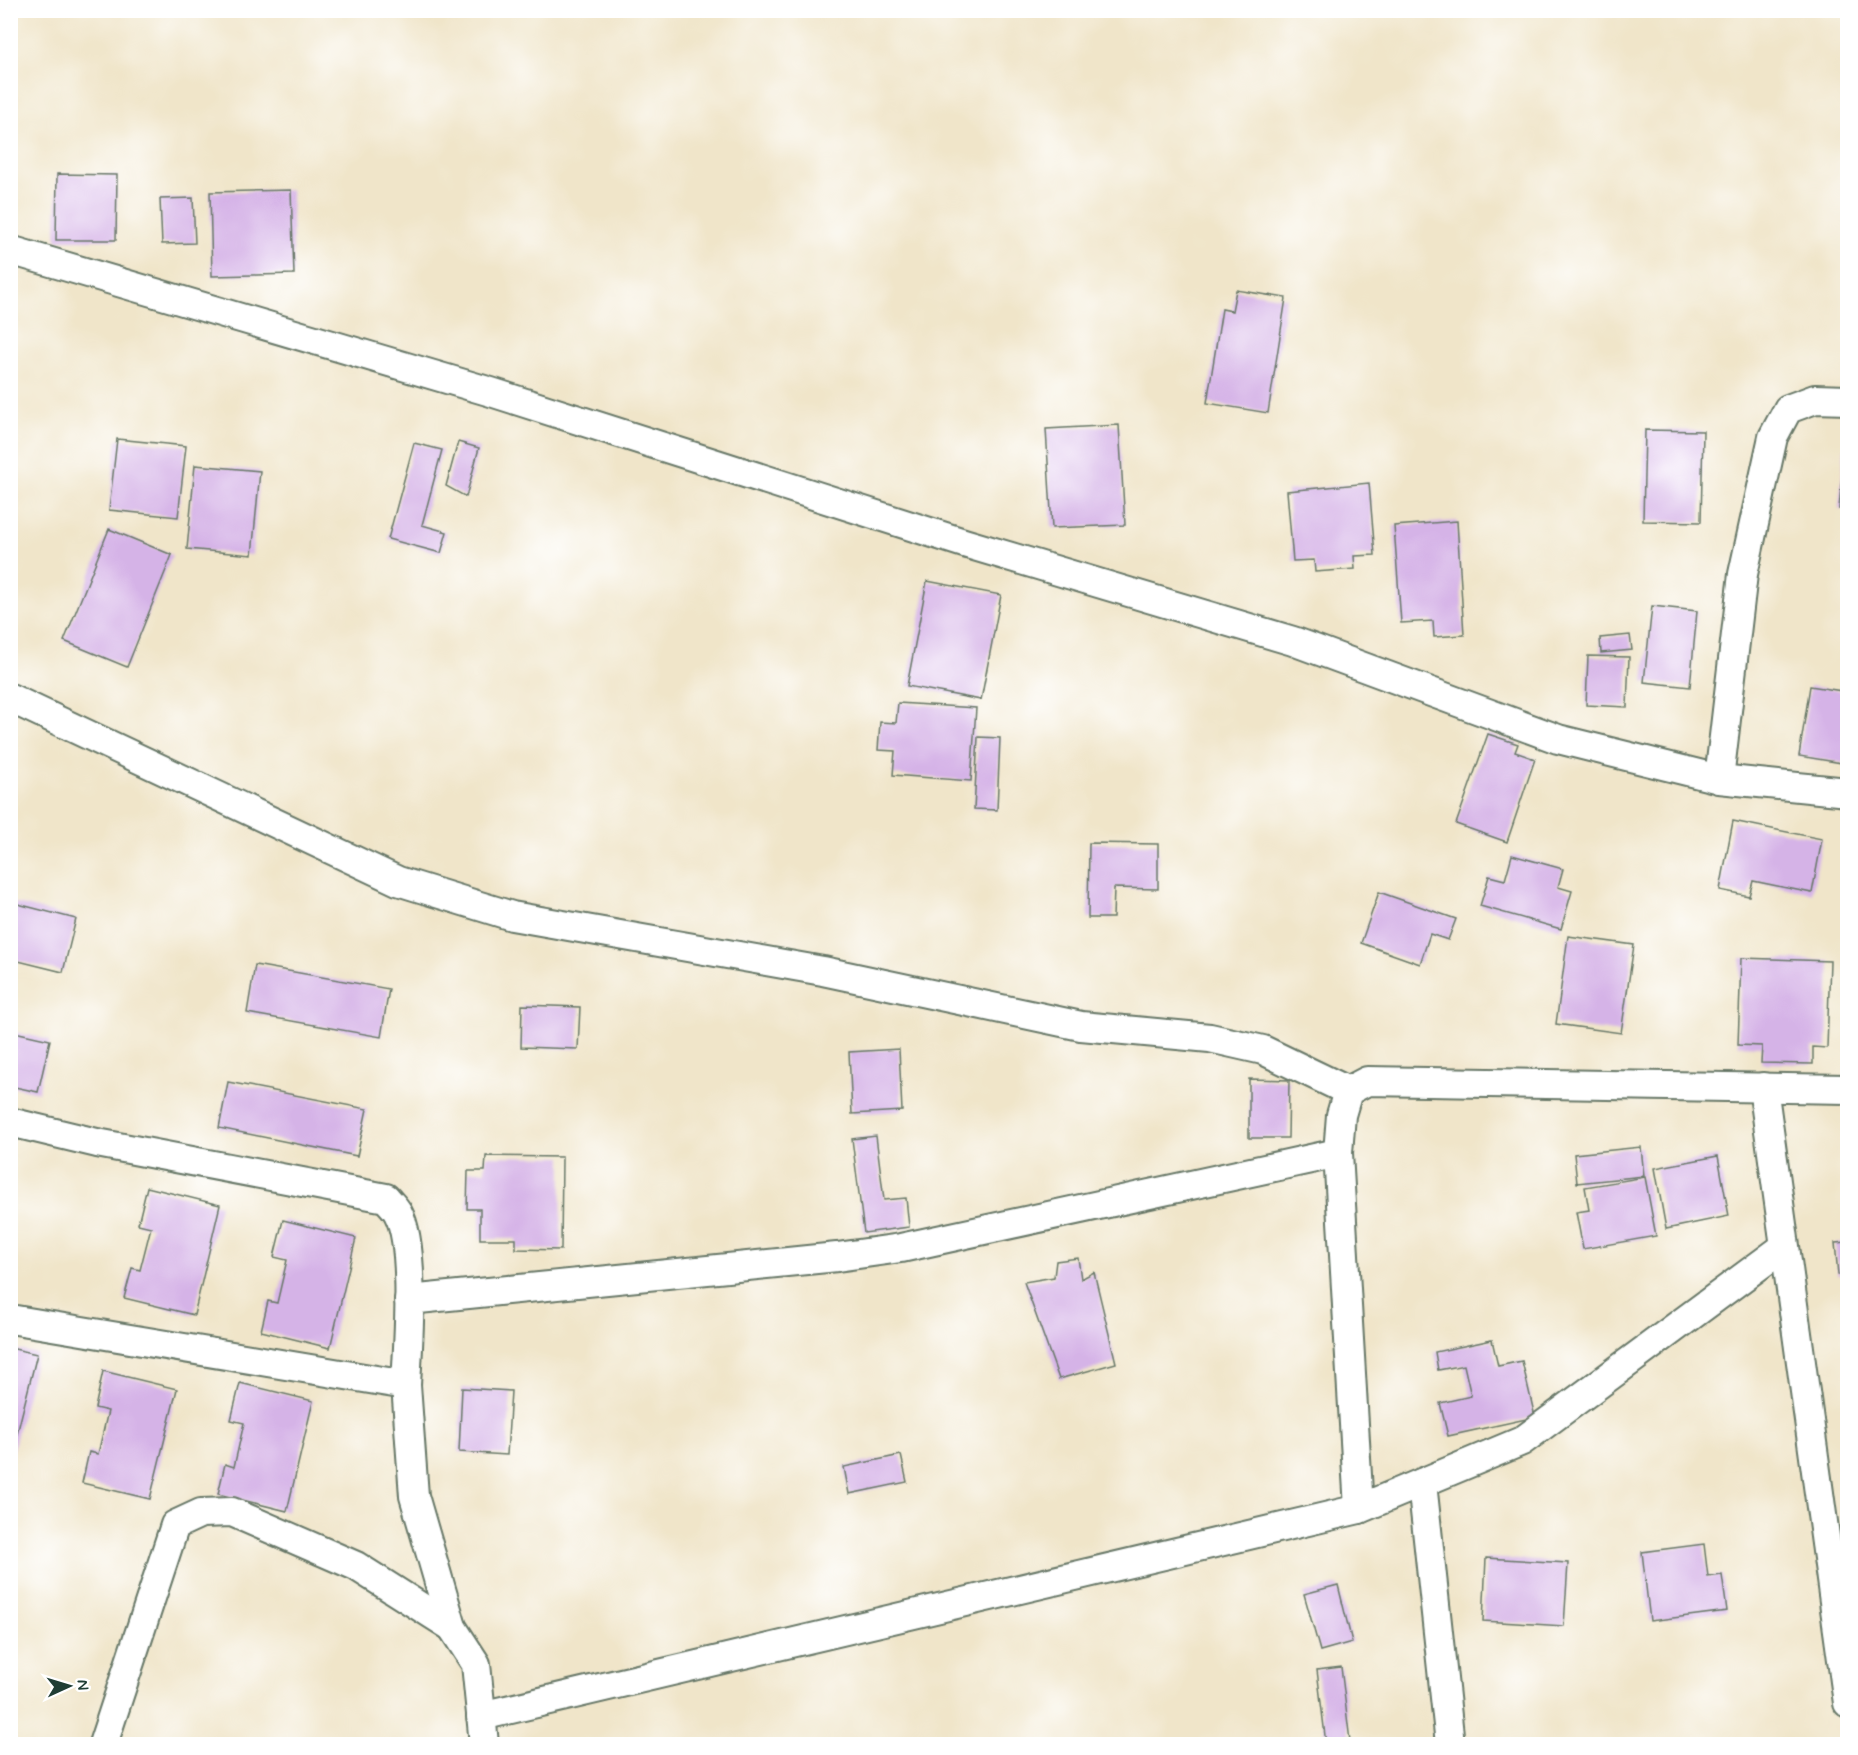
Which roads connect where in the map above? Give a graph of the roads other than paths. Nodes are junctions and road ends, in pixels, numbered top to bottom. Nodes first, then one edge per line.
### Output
1 (10, 250) edge
2 (1848, 400) edge
3 (10, 698) edge
4 (1719, 779) junction
5 (1848, 792) edge
6 (1763, 1087) junction
7 (1848, 1089) edge
8 (1348, 1091) junction
9 (10, 1122) edge
10 (1338, 1153) junction
11 (1784, 1248) junction
12 (409, 1300) junction
13 (10, 1319) edge
14 (406, 1385) junction
15 (1422, 1483) junction
16 (1359, 1509) junction
17 (452, 1627) junction
18 (1848, 1703) edge
19 (481, 1716) junction
20 (104, 1744) edge
21 (484, 1744) edge
22 (1450, 1744) edge

1 - 4 street
2 - 4 street
3 - 8 street
4 - 5 street
6 - 7 street
6 - 8 street
6 - 11 street
8 - 10 street
9 - 12 street
10 - 12 street
10 - 16 street
11 - 15 street
11 - 18 street
12 - 14 street
13 - 14 street
14 - 17 street
15 - 16 street
15 - 22 street
16 - 19 street
17 - 19 street
17 - 20 street
19 - 21 street

